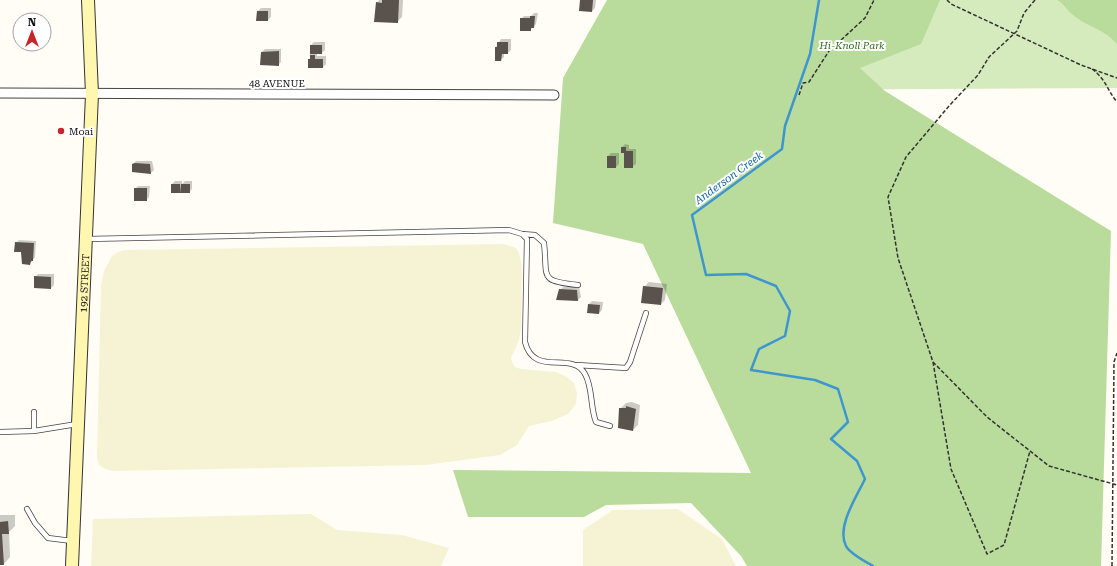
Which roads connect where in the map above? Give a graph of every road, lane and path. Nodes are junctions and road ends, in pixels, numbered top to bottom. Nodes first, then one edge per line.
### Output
1 (88, 0) edge
2 (874, 0) edge
3 (947, 0) edge
4 (1034, 0) edge
5 (1013, 34) junction
6 (1090, 68) junction
7 (1117, 78) edge
8 (0, 93) edge
9 (92, 94) junction
10 (554, 95) dead end
11 (799, 95) dead end
12 (1117, 102) edge
13 (522, 234) junction
14 (87, 239) junction
15 (578, 285) dead end
16 (646, 313) dead end
17 (1117, 355) edge
18 (933, 362) junction
19 (577, 365) junction
20 (34, 412) dead end
21 (78, 424) junction
22 (610, 426) dead end
23 (34, 430) junction
24 (0, 432) edge
25 (1030, 451) junction
26 (1113, 485) junction
27 (1117, 485) edge
28 (27, 509) dead end
29 (73, 541) junction
30 (72, 566) edge
31 (1112, 566) edge

1 - 9 main road, 192 STREET
2 - 11 path
3 - 5 path
4 - 5 path
5 - 6 path
5 - 18 path
6 - 7 path
6 - 12 path
8 - 9 street, 48 AVENUE
9 - 10 street, 48 AVENUE
9 - 14 main road, 192 STREET
13 - 14 lane
13 - 15 lane
13 - 19 lane
14 - 21 main road, 192 STREET
16 - 19 lane
17 - 26 path
18 - 25 path
18 - 25 path
19 - 22 lane
20 - 23 lane
21 - 23 lane
21 - 29 main road, 192 STREET
23 - 24 lane
25 - 26 path
26 - 27 path
26 - 31 path
28 - 29 lane
29 - 30 main road, 192 STREET

